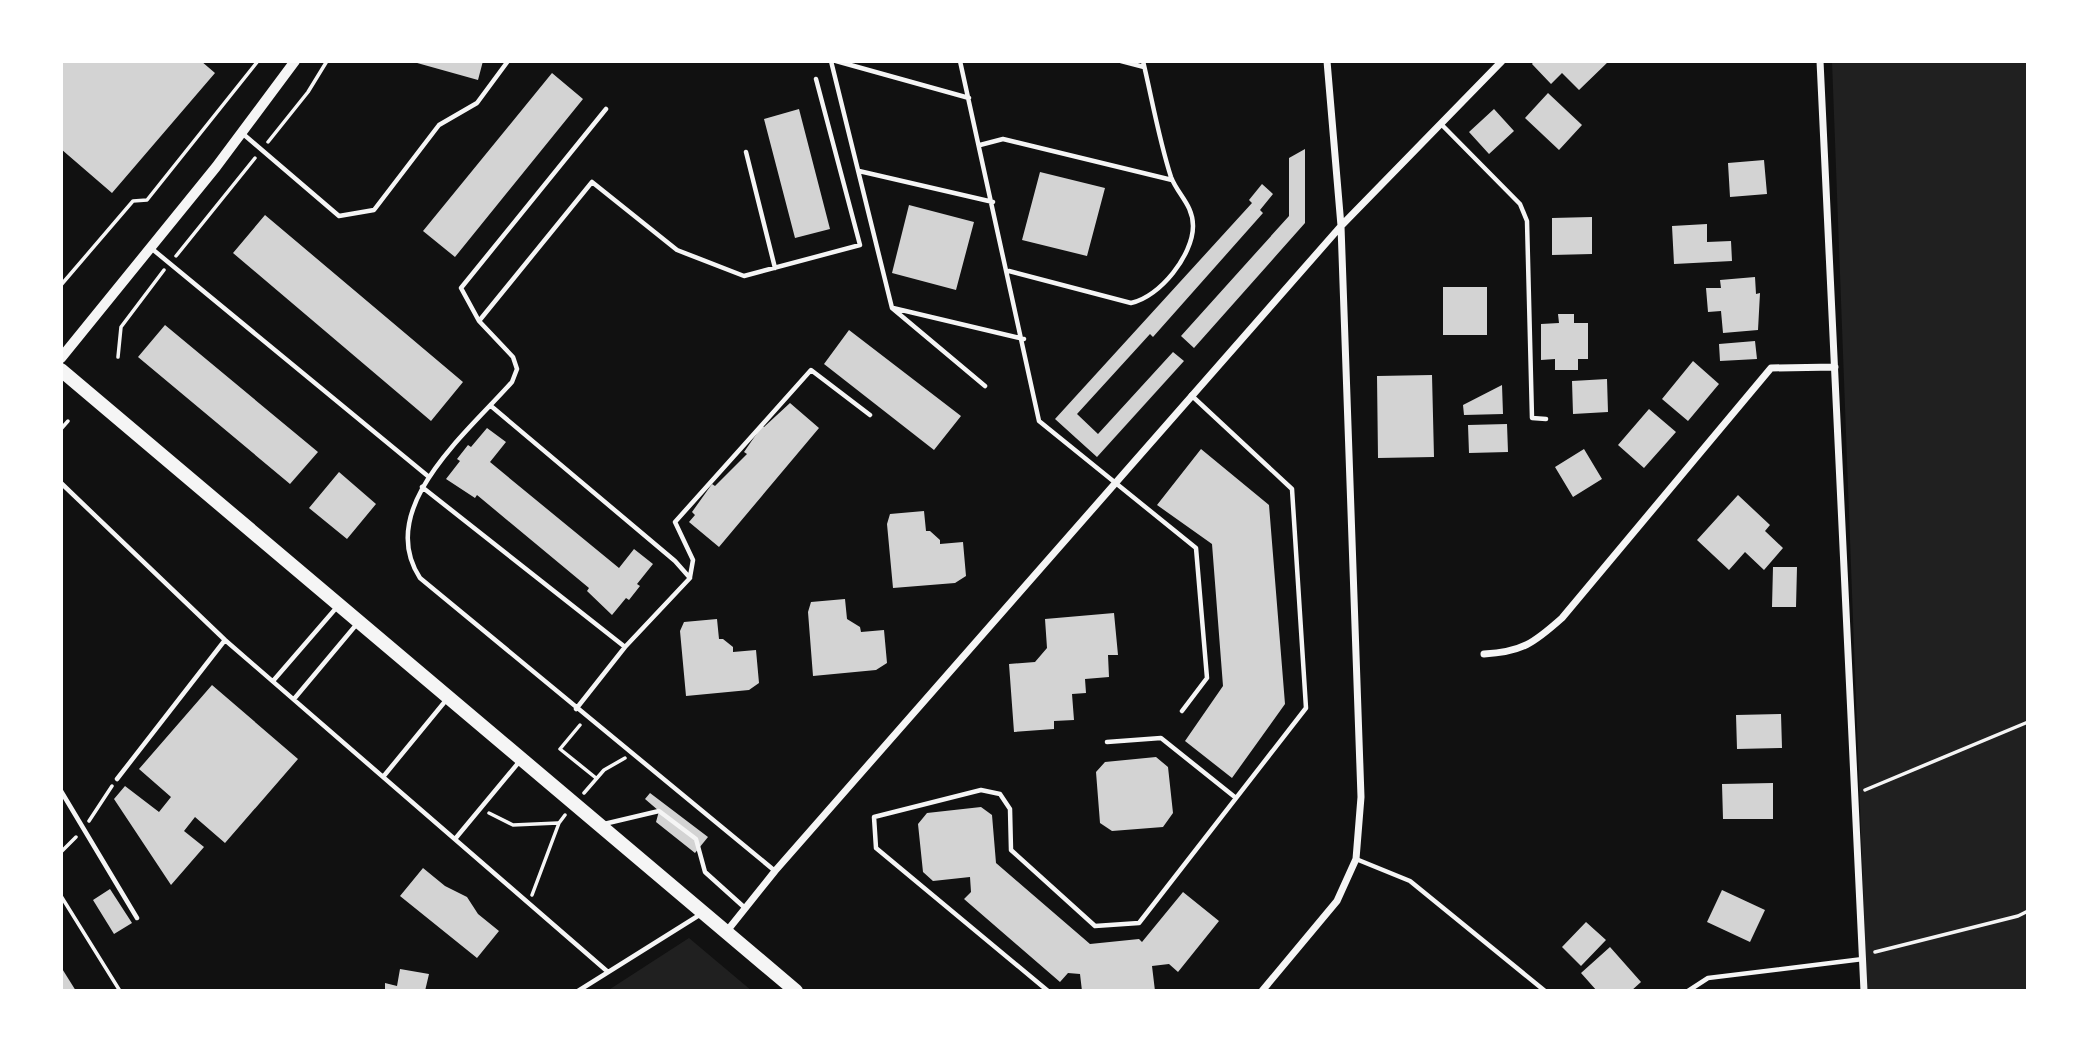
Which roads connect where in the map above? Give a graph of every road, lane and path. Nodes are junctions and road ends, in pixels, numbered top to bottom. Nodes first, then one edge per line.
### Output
1 (258, 61) edge
2 (295, 61) edge
3 (327, 61) edge
4 (508, 61) edge
5 (833, 61) edge
6 (960, 61) edge
7 (1121, 61) edge
8 (1327, 61) edge
9 (1502, 61) edge
10 (1820, 61) edge
11 (1143, 64) edge
12 (816, 79) dead end
13 (969, 98) junction
14 (606, 109) dead end
15 (1441, 124) junction
16 (242, 132) junction
17 (980, 145) junction
18 (262, 150) junction
19 (746, 152) dead end
20 (859, 171) junction
21 (1172, 180) junction
22 (993, 202) junction
23 (1341, 226) junction
24 (151, 247) junction
25 (170, 263) junction
26 (775, 268) junction
27 (1009, 271) junction
28 (61, 285) edge
29 (892, 308) junction
30 (479, 321) junction
31 (1024, 339) junction
32 (118, 357) dead end
33 (61, 358) edge
34 (1835, 367) junction
35 (61, 370) edge
36 (985, 386) dead end
37 (1191, 395) junction
38 (491, 406) junction
39 (870, 415) dead end
40 (1546, 419) dead end
41 (68, 421) dead end
42 (61, 429) edge
43 (429, 477) junction
44 (1115, 482) junction
45 (61, 483) edge
46 (422, 487) junction
47 (690, 578) junction
48 (337, 606) junction
49 (357, 623) junction
50 (225, 640) junction
51 (625, 647) junction
52 (1484, 654) dead end
53 (273, 681) junction
54 (447, 698) junction
55 (294, 699) junction
56 (576, 709) junction
57 (1182, 711) dead end
58 (586, 718) junction
59 (2028, 722) edge
60 (1107, 742) dead end
61 (632, 755) junction
62 (521, 759) junction
63 (383, 777) junction
64 (596, 778) junction
65 (117, 779) dead end
66 (61, 791) edge
67 (1855, 795) junction
68 (1236, 798) junction
69 (575, 804) junction
70 (480, 808) junction
71 (559, 823) junction
72 (600, 825) junction
73 (455, 839) junction
74 (1356, 859) junction
75 (775, 871) junction
76 (61, 896) edge
77 (529, 904) junction
78 (745, 909) junction
79 (2028, 911) edge
80 (704, 912) junction
81 (137, 918) dead end
82 (727, 931) junction
83 (1862, 957) junction
84 (608, 972) junction
85 (120, 991) edge
86 (578, 991) edge
87 (796, 991) edge
88 (1048, 991) edge
89 (1262, 991) edge
90 (1545, 991) edge
91 (1688, 991) edge
92 (1864, 991) edge

1 - 28 path
2 - 16 street
3 - 18 path
4 - 18 lane
5 - 13 lane
5 - 20 lane
6 - 13 lane
7 - 11 lane
8 - 23 street
9 - 15 street
10 - 34 street
11 - 21 lane
12 - 26 lane
13 - 17 lane
14 - 30 lane
15 - 23 street
15 - 40 lane
16 - 18 lane
16 - 24 street
17 - 21 lane
17 - 22 lane
18 - 25 path
19 - 26 lane
20 - 22 lane
20 - 29 lane
21 - 27 lane
22 - 27 lane
23 - 37 street
23 - 74 street
24 - 25 lane
24 - 33 street
25 - 32 path
25 - 43 lane
26 - 30 lane
27 - 31 lane
29 - 31 lane
29 - 36 lane
30 - 38 lane
31 - 44 lane
34 - 52 street
34 - 67 street
35 - 48 main road
37 - 44 street
37 - 68 lane
38 - 43 lane
38 - 47 lane
39 - 47 lane
41 - 42 path
43 - 46 lane
44 - 57 lane
44 - 75 street
45 - 50 lane
46 - 51 lane
46 - 56 lane
47 - 51 lane
48 - 49 main road
48 - 53 lane
49 - 54 main road
49 - 55 lane
50 - 53 lane
50 - 65 lane
51 - 56 lane
53 - 55 lane
54 - 62 main road
54 - 63 lane
55 - 63 lane
56 - 58 lane
58 - 61 lane
58 - 64 path
59 - 67 path
60 - 68 lane
61 - 64 path
61 - 75 lane
62 - 69 main road
62 - 70 lane
63 - 73 lane
64 - 69 path
66 - 81 lane
67 - 83 street
68 - 88 lane
69 - 71 path
69 - 72 main road
70 - 71 path
70 - 73 lane
71 - 77 path
72 - 78 lane
72 - 80 main road
73 - 77 lane
74 - 89 street
74 - 90 lane
75 - 78 street
76 - 85 path
77 - 84 lane
78 - 82 street
79 - 83 path
80 - 82 main road
80 - 84 lane
82 - 87 main road
83 - 91 lane
83 - 92 street
84 - 86 lane

